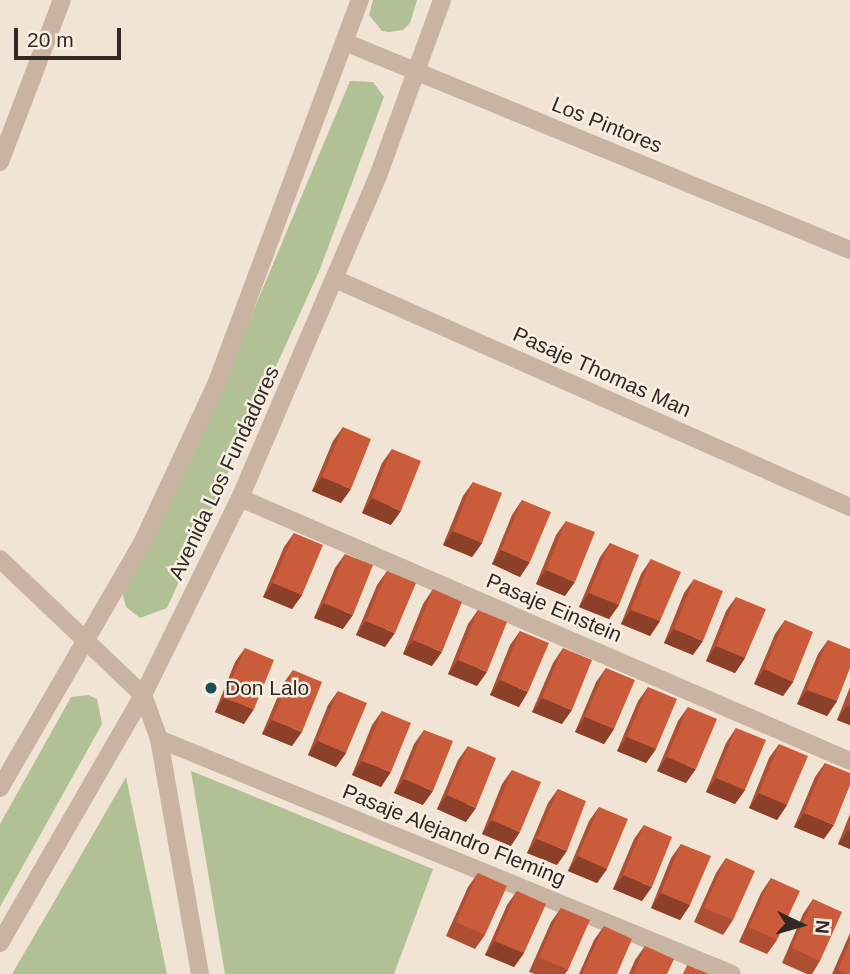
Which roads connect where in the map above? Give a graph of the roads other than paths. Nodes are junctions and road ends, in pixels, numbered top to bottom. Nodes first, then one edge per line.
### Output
1 (62, 0) edge
2 (360, 0) edge
3 (442, 0) edge
4 (347, 43) junction
5 (418, 72) junction
6 (0, 162) edge
7 (850, 250) edge
8 (335, 279) junction
9 (240, 498) junction
10 (850, 506) edge
11 (0, 559) edge
12 (89, 640) junction
13 (142, 695) junction
14 (159, 739) junction
15 (850, 761) edge
16 (0, 788) edge
17 (0, 943) edge
18 (200, 974) edge
19 (732, 974) edge

1 - 6 street
2 - 4 street
3 - 5 street, Avenida Los Fundadores
4 - 5 street, Los Pintores
4 - 12 street
5 - 7 street, Los Pintores
5 - 8 street, Avenida Los Fundadores
8 - 9 street, Avenida Los Fundadores
8 - 10 street, Pasaje Thomas Man
9 - 13 street, Avenida Los Fundadores
9 - 15 street, Pasaje Einstein
11 - 12 street
12 - 13 street
12 - 16 street
13 - 14 street
13 - 17 street, Avenida Los Fundadores
14 - 18 street
14 - 19 street, Pasaje Alejandro Fleming

